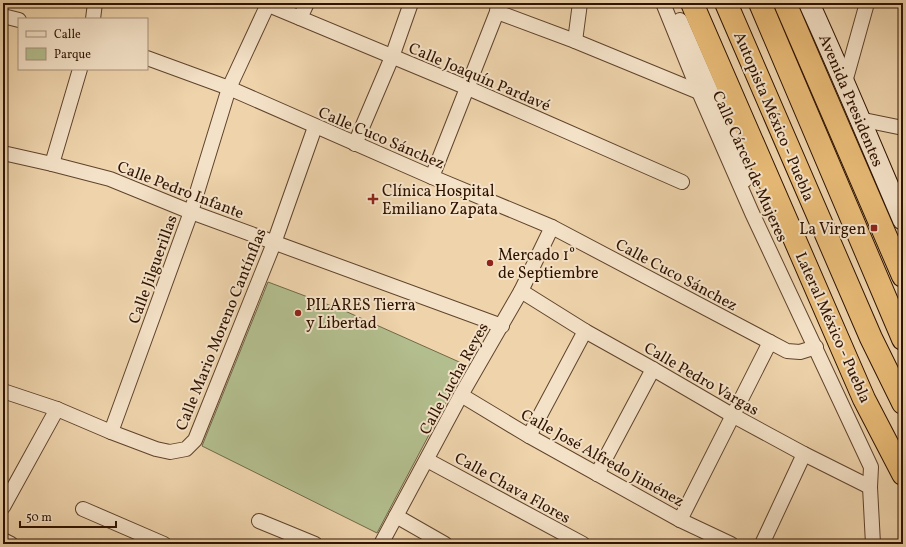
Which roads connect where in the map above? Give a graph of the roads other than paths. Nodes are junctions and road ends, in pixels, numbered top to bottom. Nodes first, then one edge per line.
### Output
1 (95, 3) edge
2 (307, 3) edge
3 (411, 3) edge
4 (580, 3) edge
5 (663, 3) edge
6 (673, 3) edge
7 (692, 3) edge
8 (726, 3) edge
9 (760, 3) edge
10 (785, 3) edge
11 (809, 3) edge
12 (867, 3) edge
13 (266, 4) edge
14 (497, 8) edge
15 (3, 16) edge
16 (93, 18) edge
17 (300, 18) junction
18 (18, 20) edge
19 (575, 41) junction
20 (392, 57) junction
21 (148, 58) edge
22 (80, 70) edge
23 (845, 82) junction
24 (229, 88) junction
25 (468, 88) junction
26 (699, 92) junction
27 (859, 119) junction
28 (315, 127) junction
29 (903, 128) edge
30 (355, 144) junction
31 (3, 153) edge
32 (52, 164) junction
33 (432, 178) junction
34 (682, 182) dead end
35 (190, 212) junction
36 (752, 213) junction
37 (903, 220) edge
38 (552, 227) junction
39 (274, 243) junction
40 (903, 276) edge
41 (521, 291) junction
42 (502, 326) junction
43 (585, 331) junction
44 (903, 339) edge
45 (770, 342) junction
46 (816, 347) junction
47 (653, 369) junction
48 (3, 391) edge
49 (462, 395) junction
50 (903, 403) edge
51 (56, 409) junction
52 (732, 416) junction
53 (112, 432) junction
54 (530, 436) junction
55 (804, 454) junction
56 (427, 460) junction
57 (597, 474) junction
58 (903, 474) edge
59 (870, 487) junction
60 (3, 507) edge
61 (83, 509) dead end
62 (396, 516) junction
63 (680, 520) junction
64 (259, 521) dead end
65 (3, 540) edge
66 (726, 543) edge
67 (11, 544) edge
68 (164, 544) edge
69 (315, 544) edge
70 (381, 544) edge
71 (445, 544) edge
72 (583, 544) edge
73 (762, 544) edge
74 (873, 544) edge

1 - 16 street
2 - 17 street
3 - 20 street
4 - 19 street
5 - 26 street, Calle Cárcel de Mujeres
6 - 36 street
7 - 58 highway, Lateral México - Puebla
8 - 50 highway, Autopista México - Puebla
9 - 44 highway, Autopista México - Puebla
10 - 40 highway
11 - 23 main road, Avenida Presidentes
12 - 23 street
13 - 17 street, Calle Joaquín Pardavé
13 - 24 street, Calle Jilguerillas
14 - 19 street
14 - 25 street
15 - 18 street
17 - 20 street, Calle Joaquín Pardavé
19 - 26 street
20 - 25 street, Calle Joaquín Pardavé
20 - 30 street
21 - 24 street, Calle Cuco Sánchez
22 - 32 street
23 - 27 main road, Avenida Presidentes
24 - 28 street, Calle Cuco Sánchez
24 - 35 street, Calle Jilguerillas
25 - 33 street
25 - 34 street, Calle Joaquín Pardavé
26 - 36 street, Calle Cárcel de Mujeres
27 - 29 street
27 - 37 main road, Avenida Presidentes
28 - 30 street, Calle Cuco Sánchez
28 - 39 street, Calle Mario Moreno Cantínflas
30 - 33 street, Calle Cuco Sánchez
31 - 32 street, Calle Pedro Infante
32 - 35 street, Calle Pedro Infante
33 - 38 street, Calle Cuco Sánchez
35 - 39 street, Calle Pedro Infante
35 - 53 street, Calle Jilguerillas
36 - 46 street, Calle Cárcel de Mujeres
38 - 41 street, Calle Lucha Reyes
38 - 45 street, Calle Cuco Sánchez
39 - 42 street, Calle Pedro Infante
39 - 53 street, Calle Mario Moreno Cantínflas
41 - 42 street, Calle Lucha Reyes
41 - 43 street, Calle Pedro Vargas
42 - 49 street, Calle Lucha Reyes
43 - 47 street, Calle Pedro Vargas
43 - 54 street
45 - 46 street, Calle Cuco Sánchez
45 - 52 street
46 - 59 street, Calle Cárcel de Mujeres
47 - 52 street, Calle Pedro Vargas
47 - 57 street
48 - 51 street, Calle Mario Moreno Cantínflas
49 - 54 street, Calle José Alfredo Jiménez
49 - 56 street, Calle Lucha Reyes
51 - 53 street, Calle Mario Moreno Cantínflas
51 - 60 street
52 - 55 street, Calle Pedro Vargas
52 - 63 street
54 - 57 street, Calle José Alfredo Jiménez
55 - 59 street, Calle Pedro Vargas
55 - 73 street
56 - 62 street, Calle Lucha Reyes
56 - 72 street, Calle Chava Flores
57 - 63 street, Calle José Alfredo Jiménez
59 - 74 street, Calle Cárcel de Mujeres
61 - 68 street
62 - 70 street, Calle Lucha Reyes
62 - 71 street
63 - 66 street, Calle José Alfredo Jiménez
64 - 69 street
65 - 67 street

